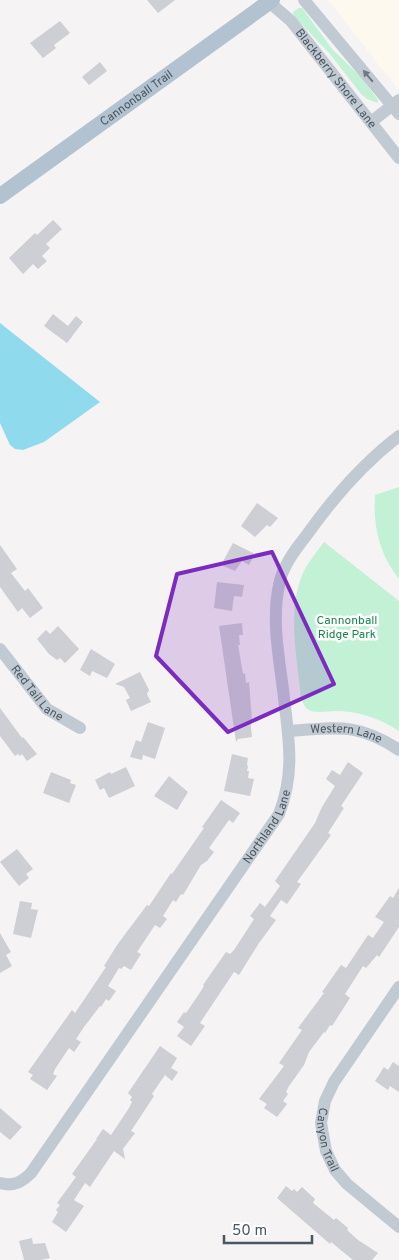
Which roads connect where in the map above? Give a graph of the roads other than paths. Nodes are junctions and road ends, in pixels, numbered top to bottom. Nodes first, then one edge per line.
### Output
1 (304, 0) edge
2 (270, 1) edge
3 (397, 106) edge
4 (371, 122) junction
5 (399, 158) edge
6 (0, 196) edge
7 (399, 436) edge
8 (0, 649) edge
9 (80, 728) dead end
10 (288, 731) junction
11 (399, 750) edge
12 (399, 987) edge
13 (6, 1184) edge
14 (399, 1227) edge

3 -> 1 street, Blackberry Shore Lane
2 - 4 street, Blackberry Shore Lane
2 - 6 main road, Cannonball Trail
3 - 4 street
4 - 5 street, Blackberry Shore Lane
7 - 10 street, Northland Lane
8 - 9 street, Red Tail Lane
10 - 11 street, Western Lane
10 - 13 street, Northland Lane
12 - 14 street, Canyon Trail

